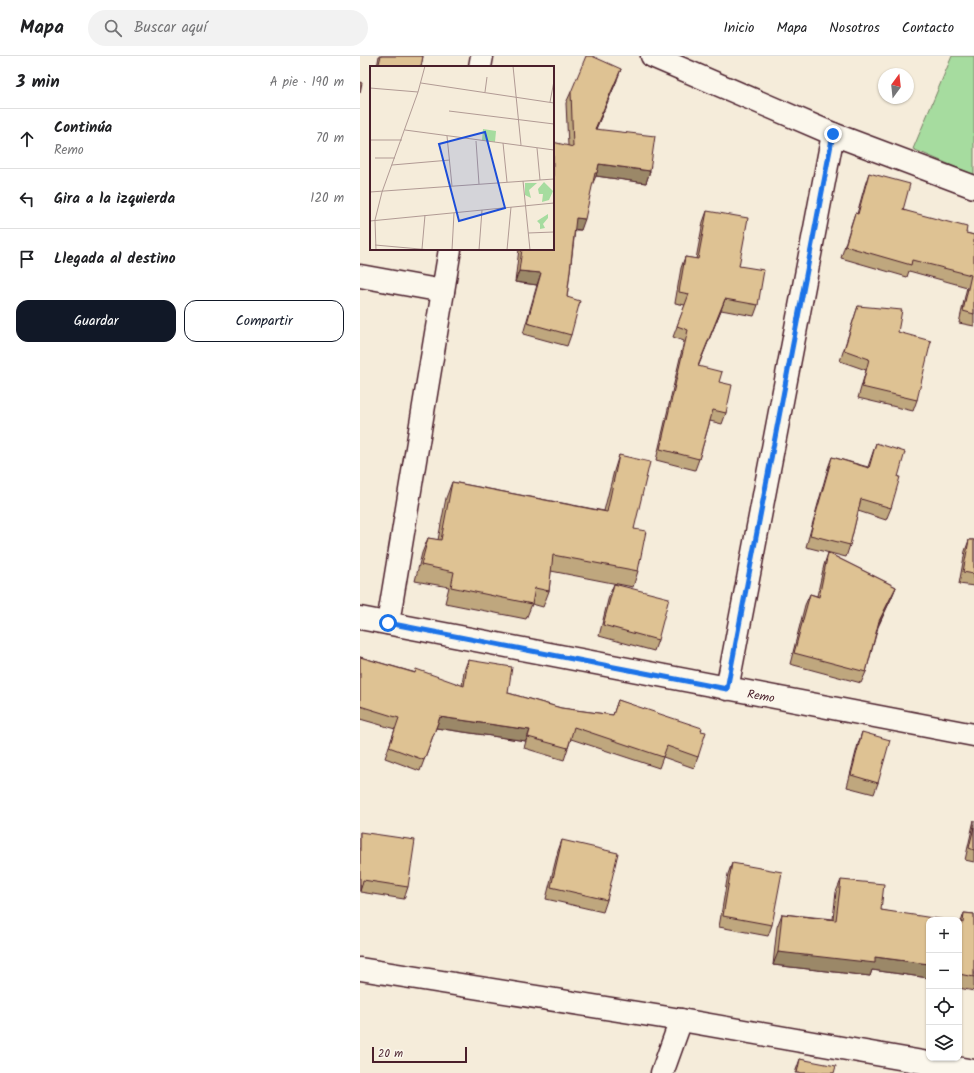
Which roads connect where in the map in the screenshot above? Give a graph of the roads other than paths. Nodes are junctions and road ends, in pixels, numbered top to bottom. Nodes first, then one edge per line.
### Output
1 (482, 56) edge
2 (652, 56) edge
3 (480, 66) edge
4 (833, 134) junction
5 (974, 187) edge
6 (450, 250) edge
7 (360, 276) edge
8 (443, 291) junction
9 (360, 618) edge
10 (388, 623) junction
11 (727, 689) junction
12 (974, 735) edge
13 (360, 968) edge
14 (681, 1020) junction
15 (974, 1071) edge
16 (662, 1073) edge

1 - 3 street
2 - 4 street
4 - 5 street
4 - 11 street
6 - 8 street
7 - 8 street
8 - 10 street
9 - 10 street, Remo
10 - 11 street, Remo
11 - 12 street, Remo
13 - 14 street
14 - 15 street
14 - 16 street

